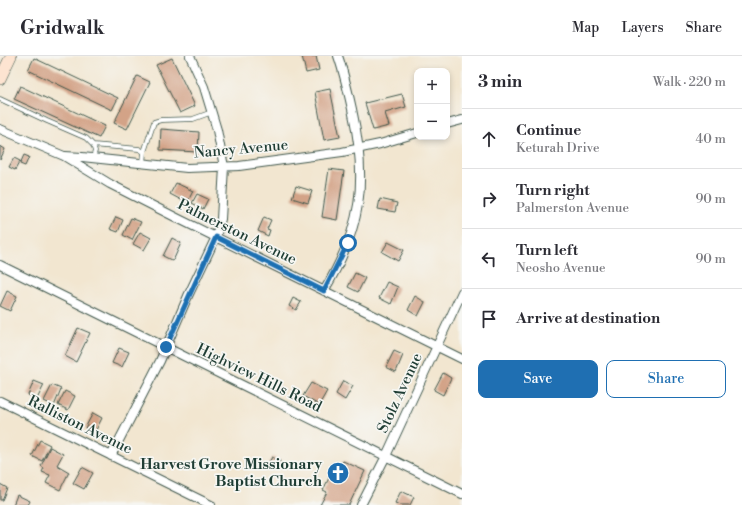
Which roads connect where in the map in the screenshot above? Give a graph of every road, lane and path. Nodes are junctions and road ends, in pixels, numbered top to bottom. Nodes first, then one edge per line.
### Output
1 (11, 56) edge
2 (190, 56) edge
3 (338, 56) edge
4 (0, 79) edge
5 (0, 99) edge
6 (212, 112) junction
7 (462, 120) edge
8 (450, 123) edge
9 (0, 129) edge
10 (414, 134) edge
11 (93, 145) junction
12 (359, 148) junction
13 (144, 152) junction
14 (64, 156) junction
15 (93, 158) junction
16 (143, 164) junction
17 (224, 167) junction
18 (216, 237) junction
19 (0, 265) edge
20 (324, 291) junction
21 (462, 292) edge
22 (437, 346) junction
23 (166, 347) junction
24 (462, 359) edge
25 (0, 401) edge
26 (111, 456) junction
27 (386, 456) junction
28 (462, 494) edge
29 (211, 505) edge
30 (361, 505) edge

1 - 4 street
2 - 6 street
3 - 12 street
5 - 11 lane
6 - 13 lane
6 - 17 street
7 - 8 street
9 - 14 street, Palmerston Avenue
10 - 12 street, Nancy Avenue
11 - 13 lane
11 - 15 lane
12 - 17 street, Nancy Avenue
12 - 20 street
13 - 16 lane
14 - 15 street, Nancy Avenue
14 - 18 street, Palmerston Avenue
15 - 16 street, Nancy Avenue
16 - 17 street, Nancy Avenue
17 - 18 street
18 - 20 street, Palmerston Avenue
18 - 23 street
19 - 23 street, Highview Hills Road
20 - 22 street, Palmerston Avenue
21 - 22 street, Stolz Avenue
22 - 24 street, Palmerston Avenue
22 - 27 street, Stolz Avenue
23 - 26 street
23 - 27 street, Highview Hills Road
25 - 26 street, Ralliston Avenue
26 - 29 street, Ralliston Avenue
27 - 28 street, Highview Hills Road
27 - 30 street, Stolz Avenue

